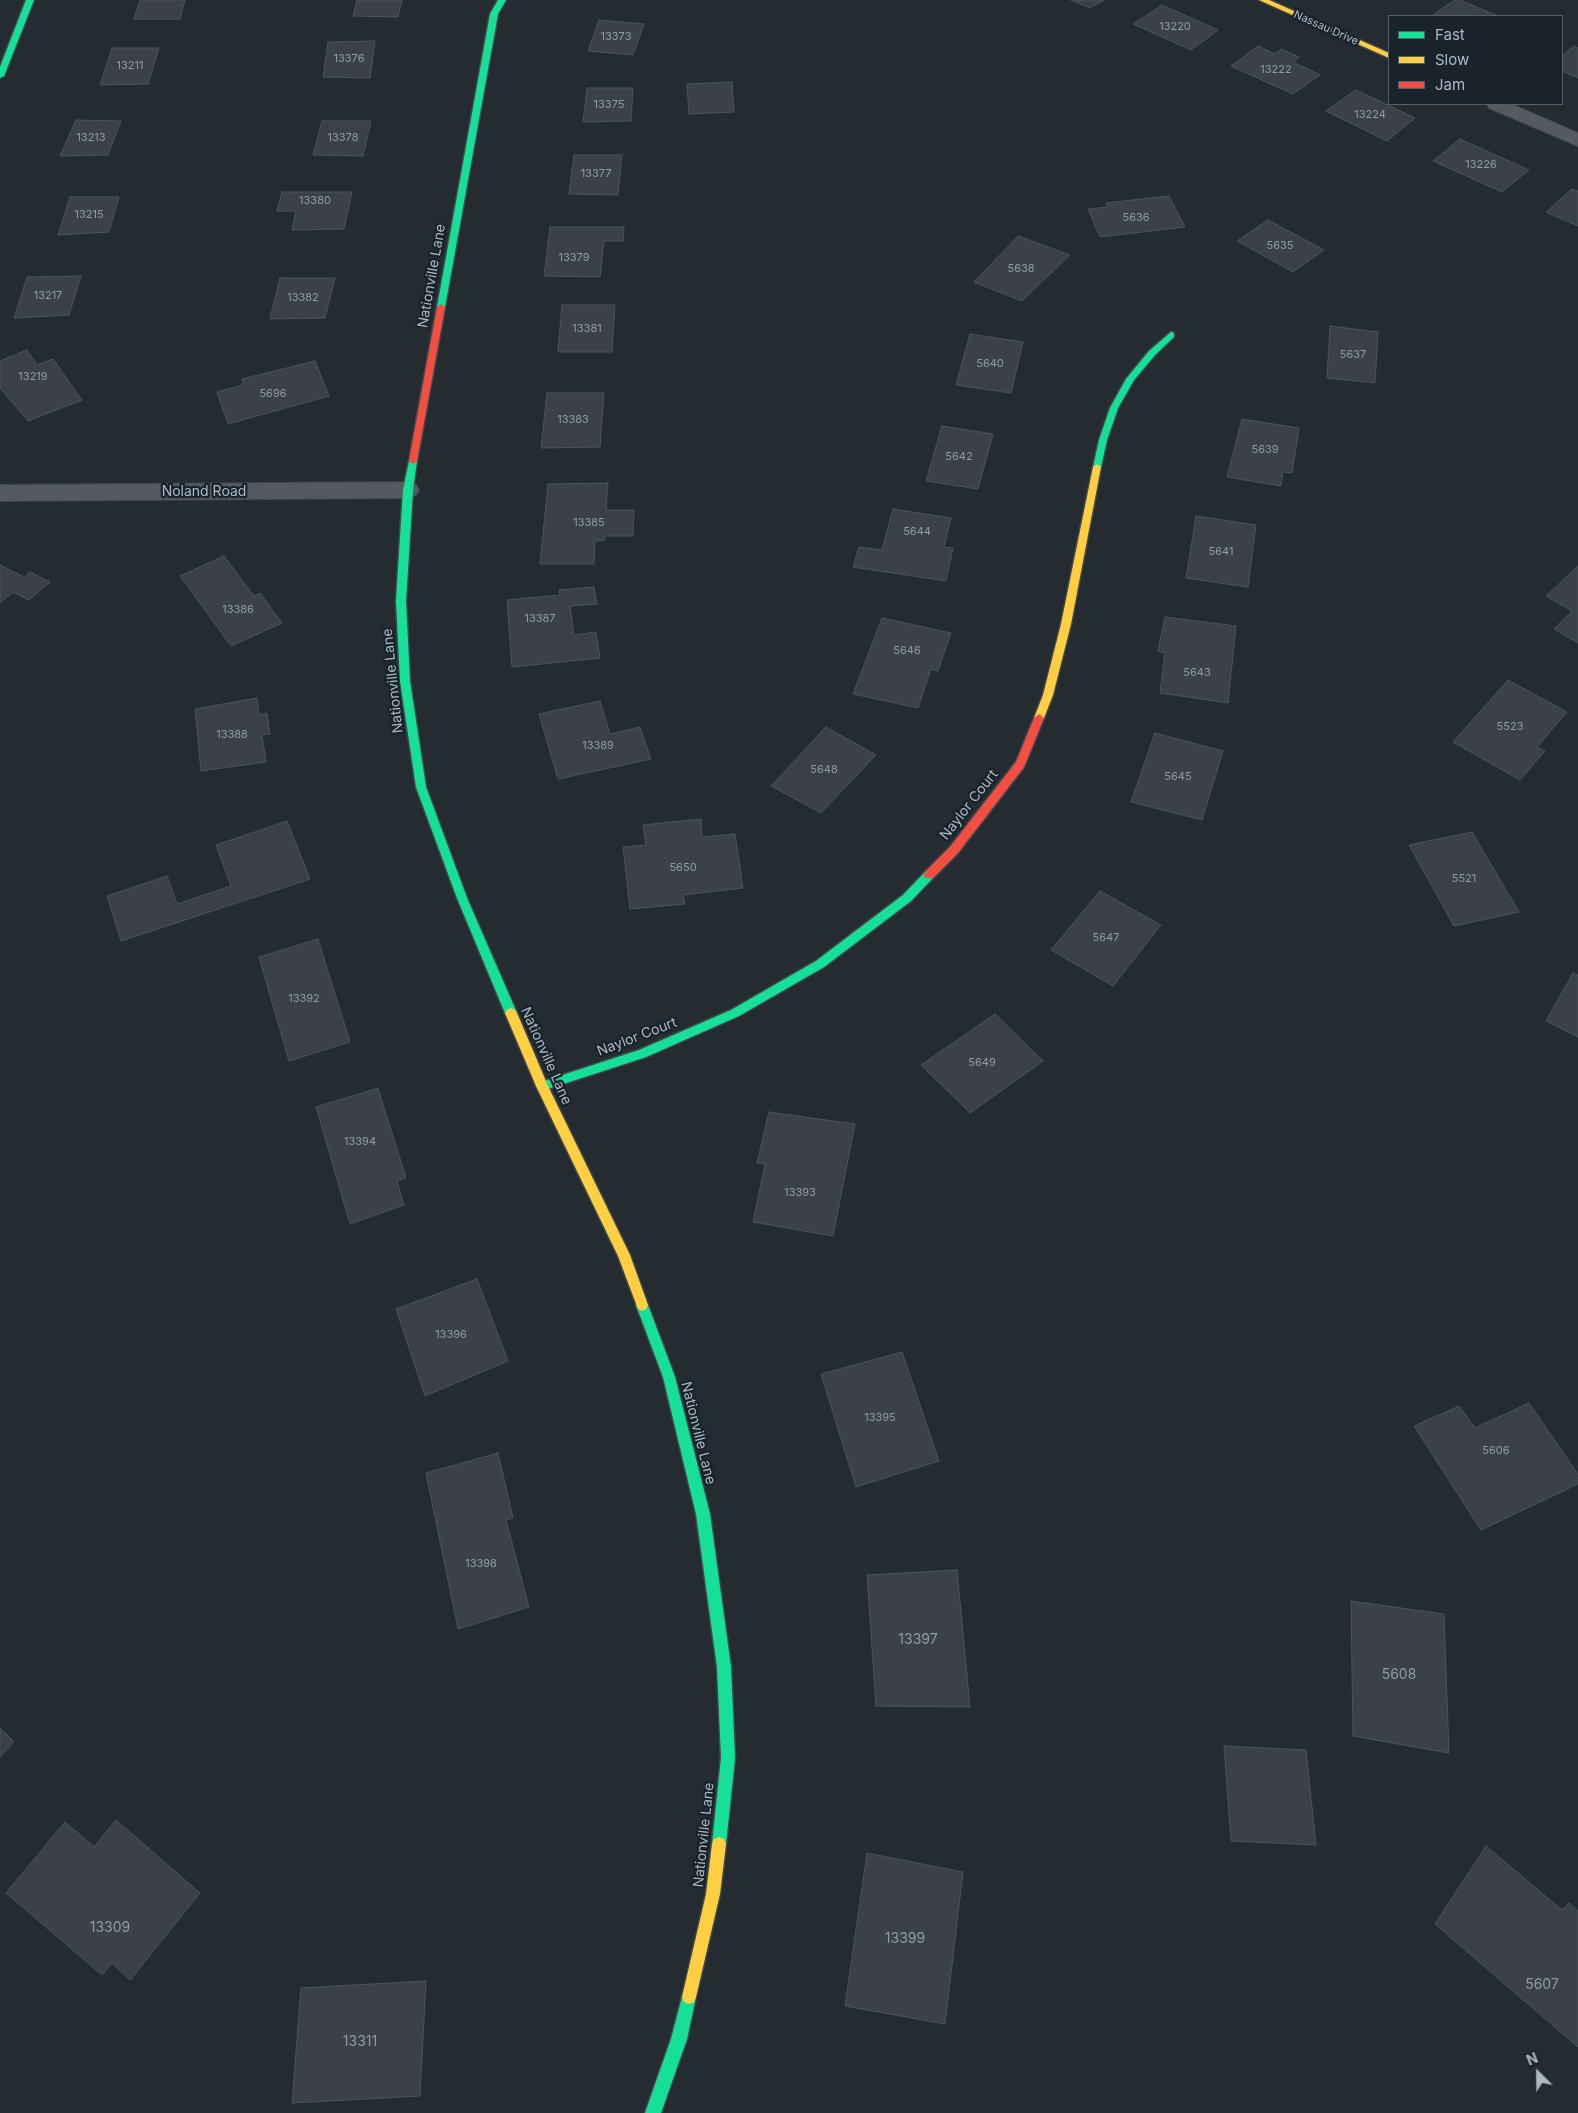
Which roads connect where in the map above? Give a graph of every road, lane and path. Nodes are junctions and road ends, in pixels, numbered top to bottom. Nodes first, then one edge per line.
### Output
1 (30, 0) edge
2 (502, 0) edge
3 (1263, 0) edge
4 (1388, 56) edge
5 (0, 76) edge
6 (1498, 105) edge
7 (1578, 140) edge
8 (1171, 335) dead end
9 (408, 490) junction
10 (0, 493) edge
11 (542, 1086) junction
12 (653, 2113) edge

1 - 5 street
2 - 9 street, Nationville Lane
3 - 4 street, Nassau Drive
6 - 7 street
8 - 11 street, Naylor Court
9 - 10 street, Noland Road
9 - 11 street, Nationville Lane
11 - 12 street, Nationville Lane

